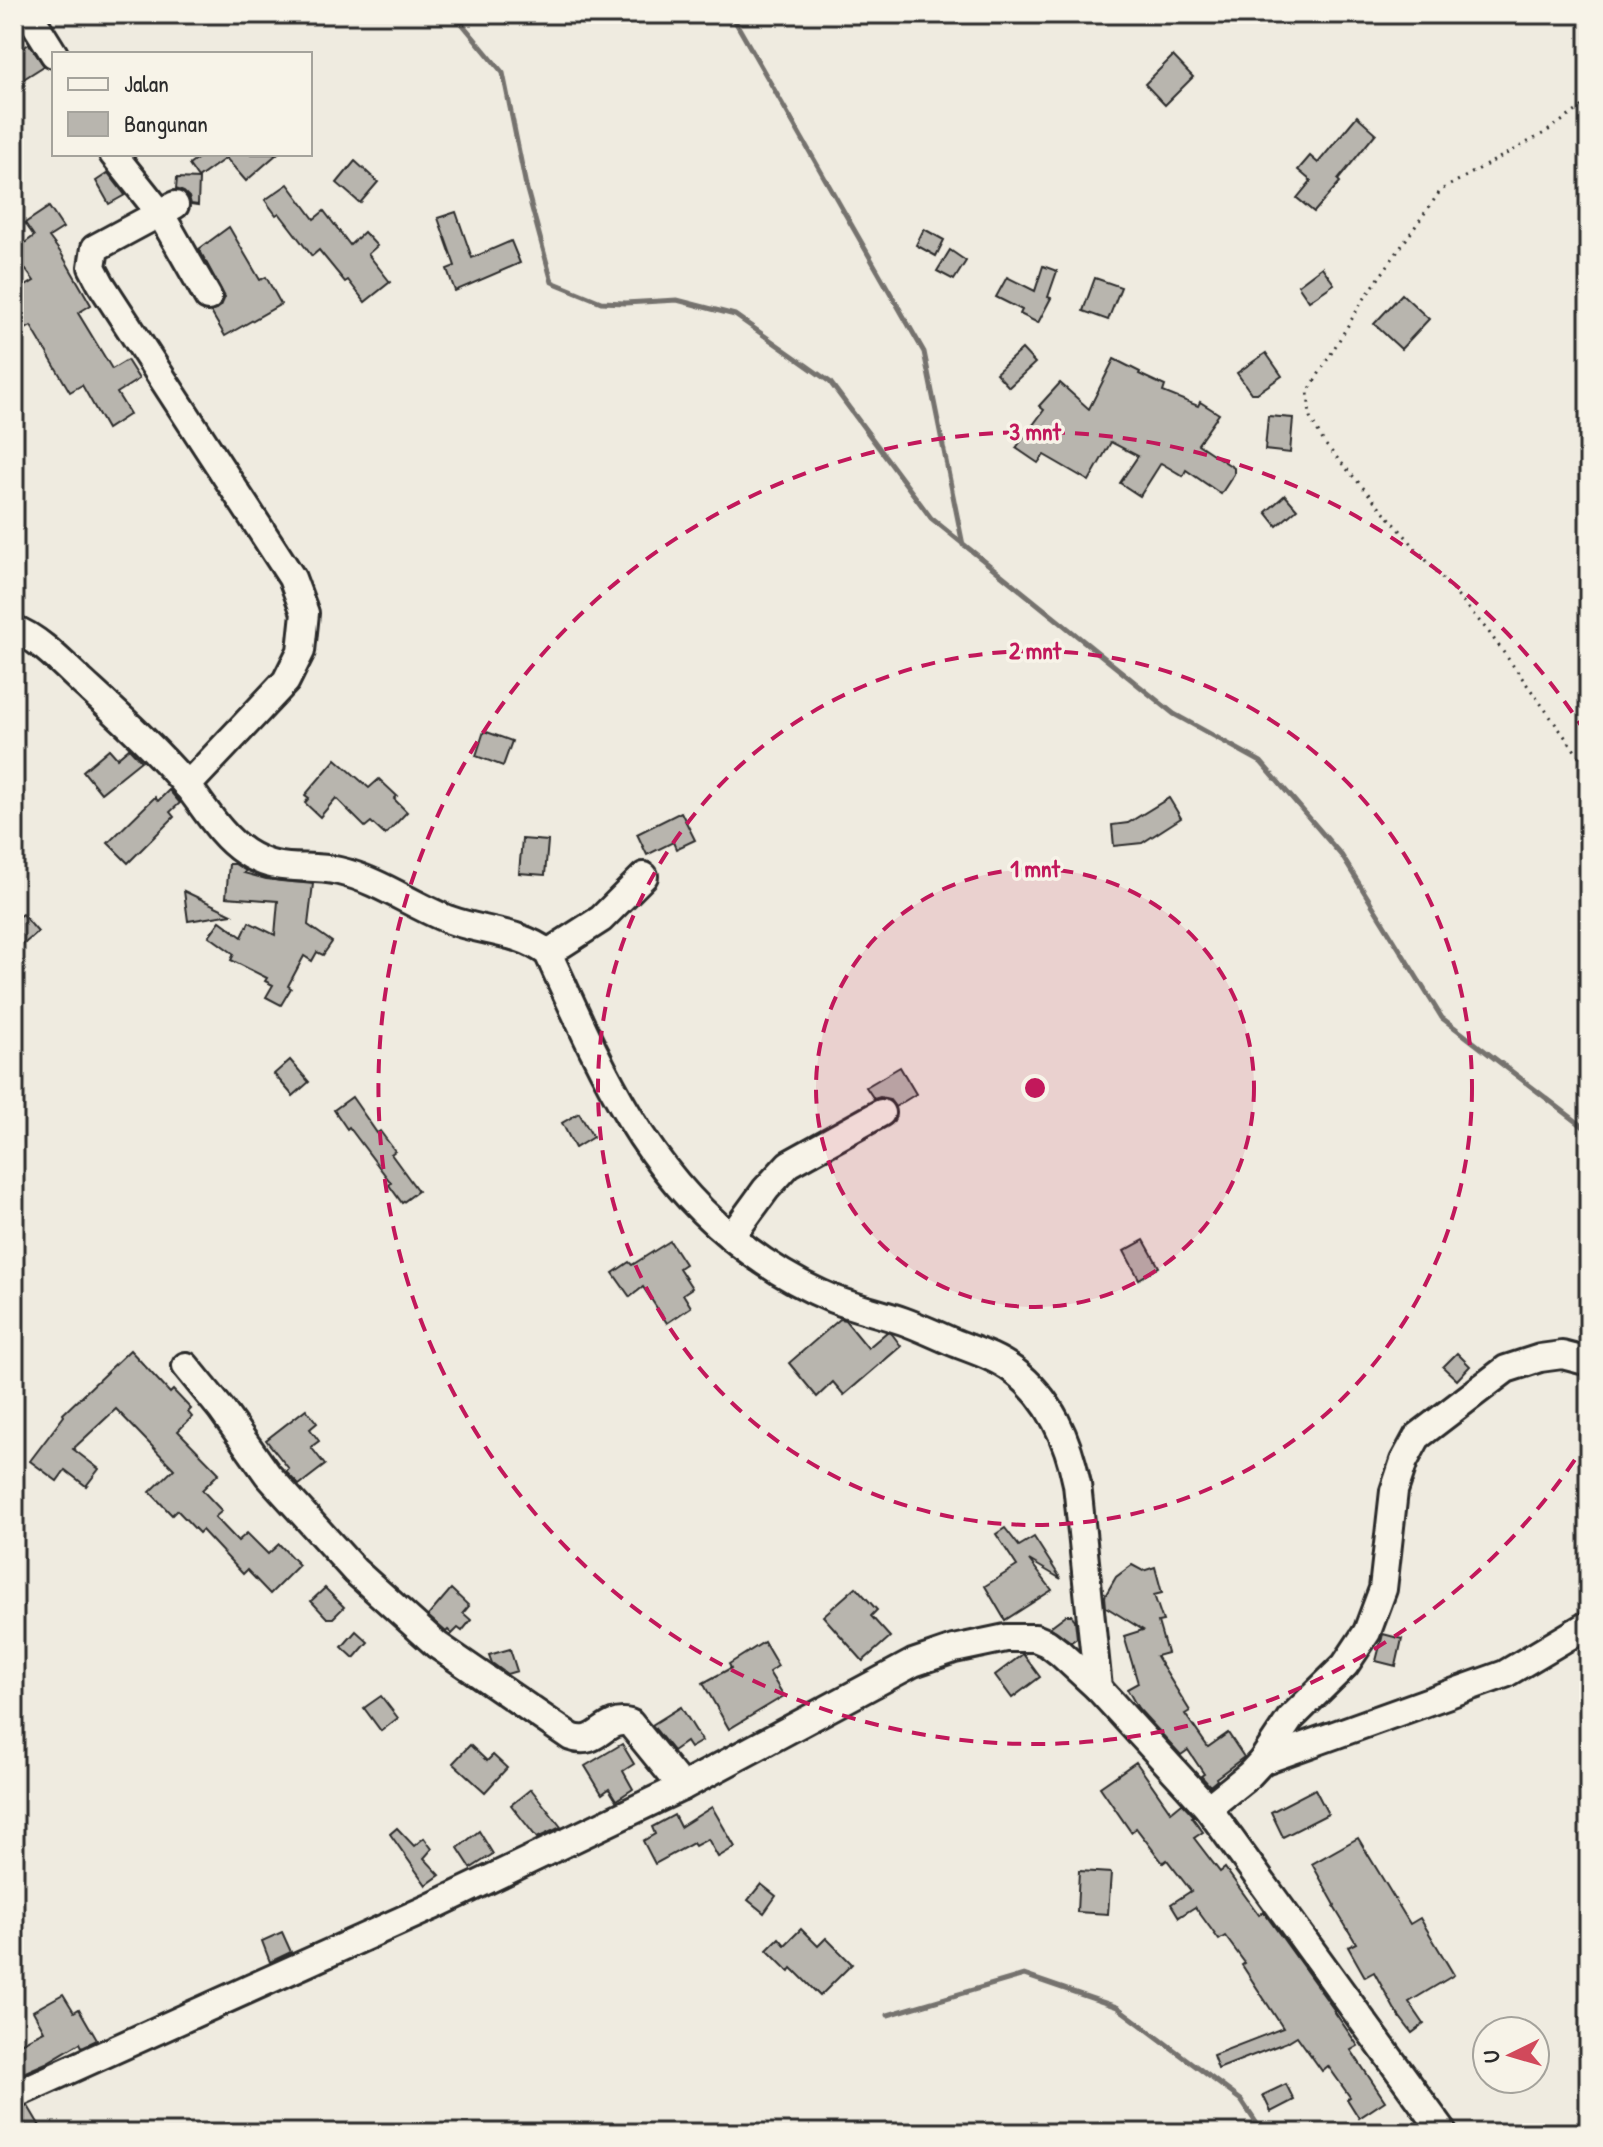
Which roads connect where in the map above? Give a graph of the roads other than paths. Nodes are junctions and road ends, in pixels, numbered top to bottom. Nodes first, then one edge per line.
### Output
1 (29, 14) edge
2 (53, 52) edge
3 (115, 156) edge
4 (167, 209) junction
5 (208, 297) dead end
6 (14, 629) edge
7 (187, 786) junction
8 (644, 876) dead end
9 (548, 953) junction
10 (881, 1113) dead end
11 (731, 1237) junction
12 (1589, 1362) edge
13 (186, 1366) dead end
14 (1589, 1624) edge
15 (1098, 1688) junction
16 (1262, 1761) junction
17 (682, 1787) junction
18 (1208, 1808) junction
19 (14, 2095) edge
20 (1444, 2133) edge

1 - 2 street
3 - 4 street
4 - 5 street
4 - 7 street
6 - 7 street
7 - 9 street
8 - 9 street
9 - 11 street
10 - 11 street
11 - 15 street
12 - 16 street
13 - 17 street
14 - 16 street
15 - 17 street
15 - 18 street
16 - 18 street
17 - 19 street
18 - 20 street

